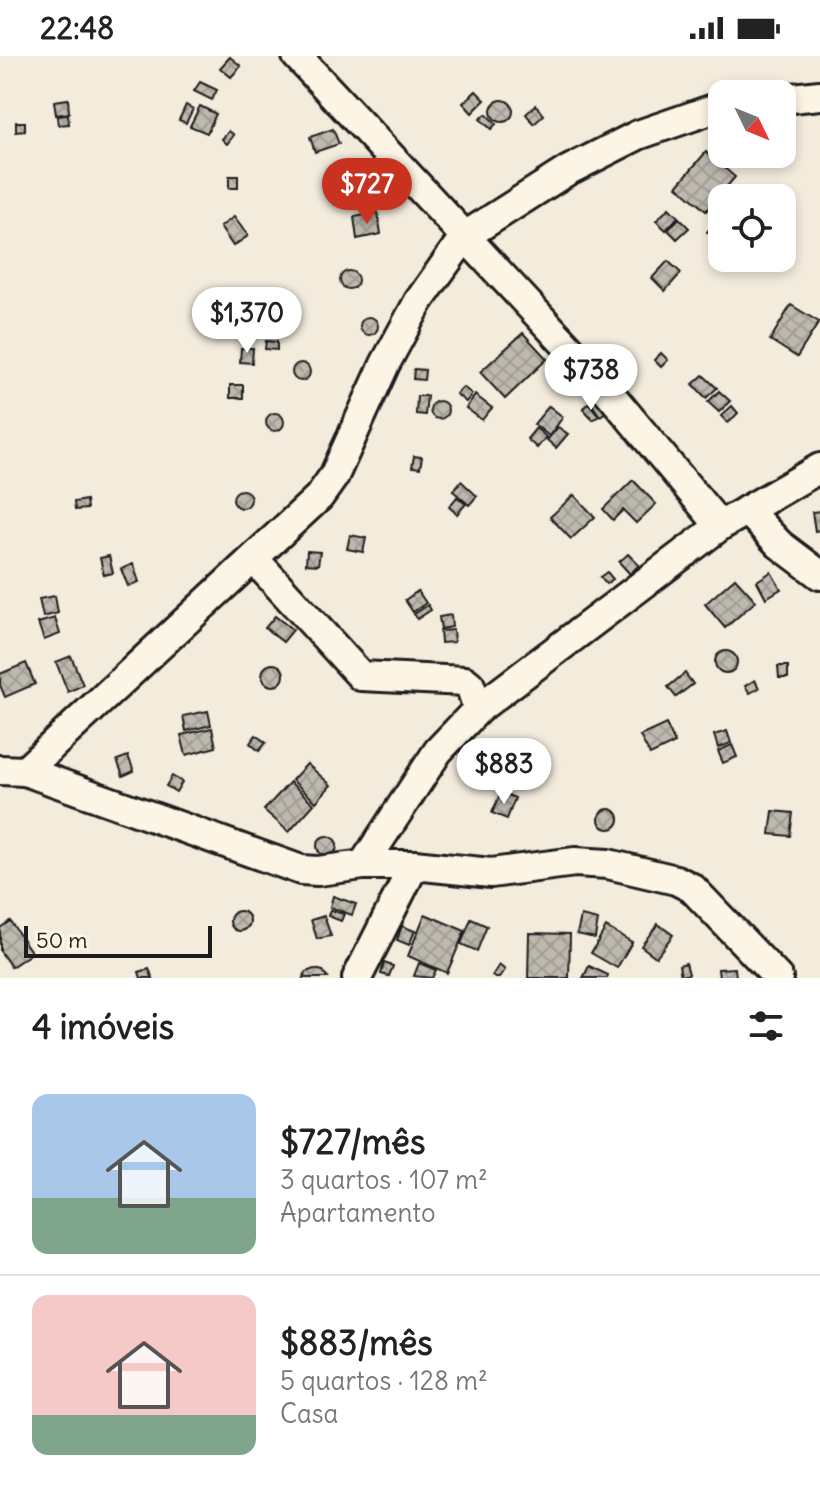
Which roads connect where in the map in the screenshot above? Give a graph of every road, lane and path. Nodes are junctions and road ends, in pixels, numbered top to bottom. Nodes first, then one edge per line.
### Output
1 (297, 56) edge
2 (820, 95) edge
3 (796, 98) edge
4 (708, 111) edge
5 (465, 236) junction
6 (820, 468) edge
7 (747, 510) junction
8 (720, 526) junction
9 (254, 559) junction
10 (820, 575) edge
11 (478, 709) junction
12 (13, 770) edge
13 (363, 865) junction
14 (414, 865) junction
15 (357, 978) edge
16 (778, 978) edge

1 - 5 street
2 - 3 street
4 - 5 street
5 - 8 street
5 - 9 street
6 - 7 street
7 - 8 street
7 - 10 street
8 - 11 street
9 - 11 street
9 - 12 street
11 - 13 street
12 - 13 street
13 - 14 street
14 - 15 street
14 - 16 street

